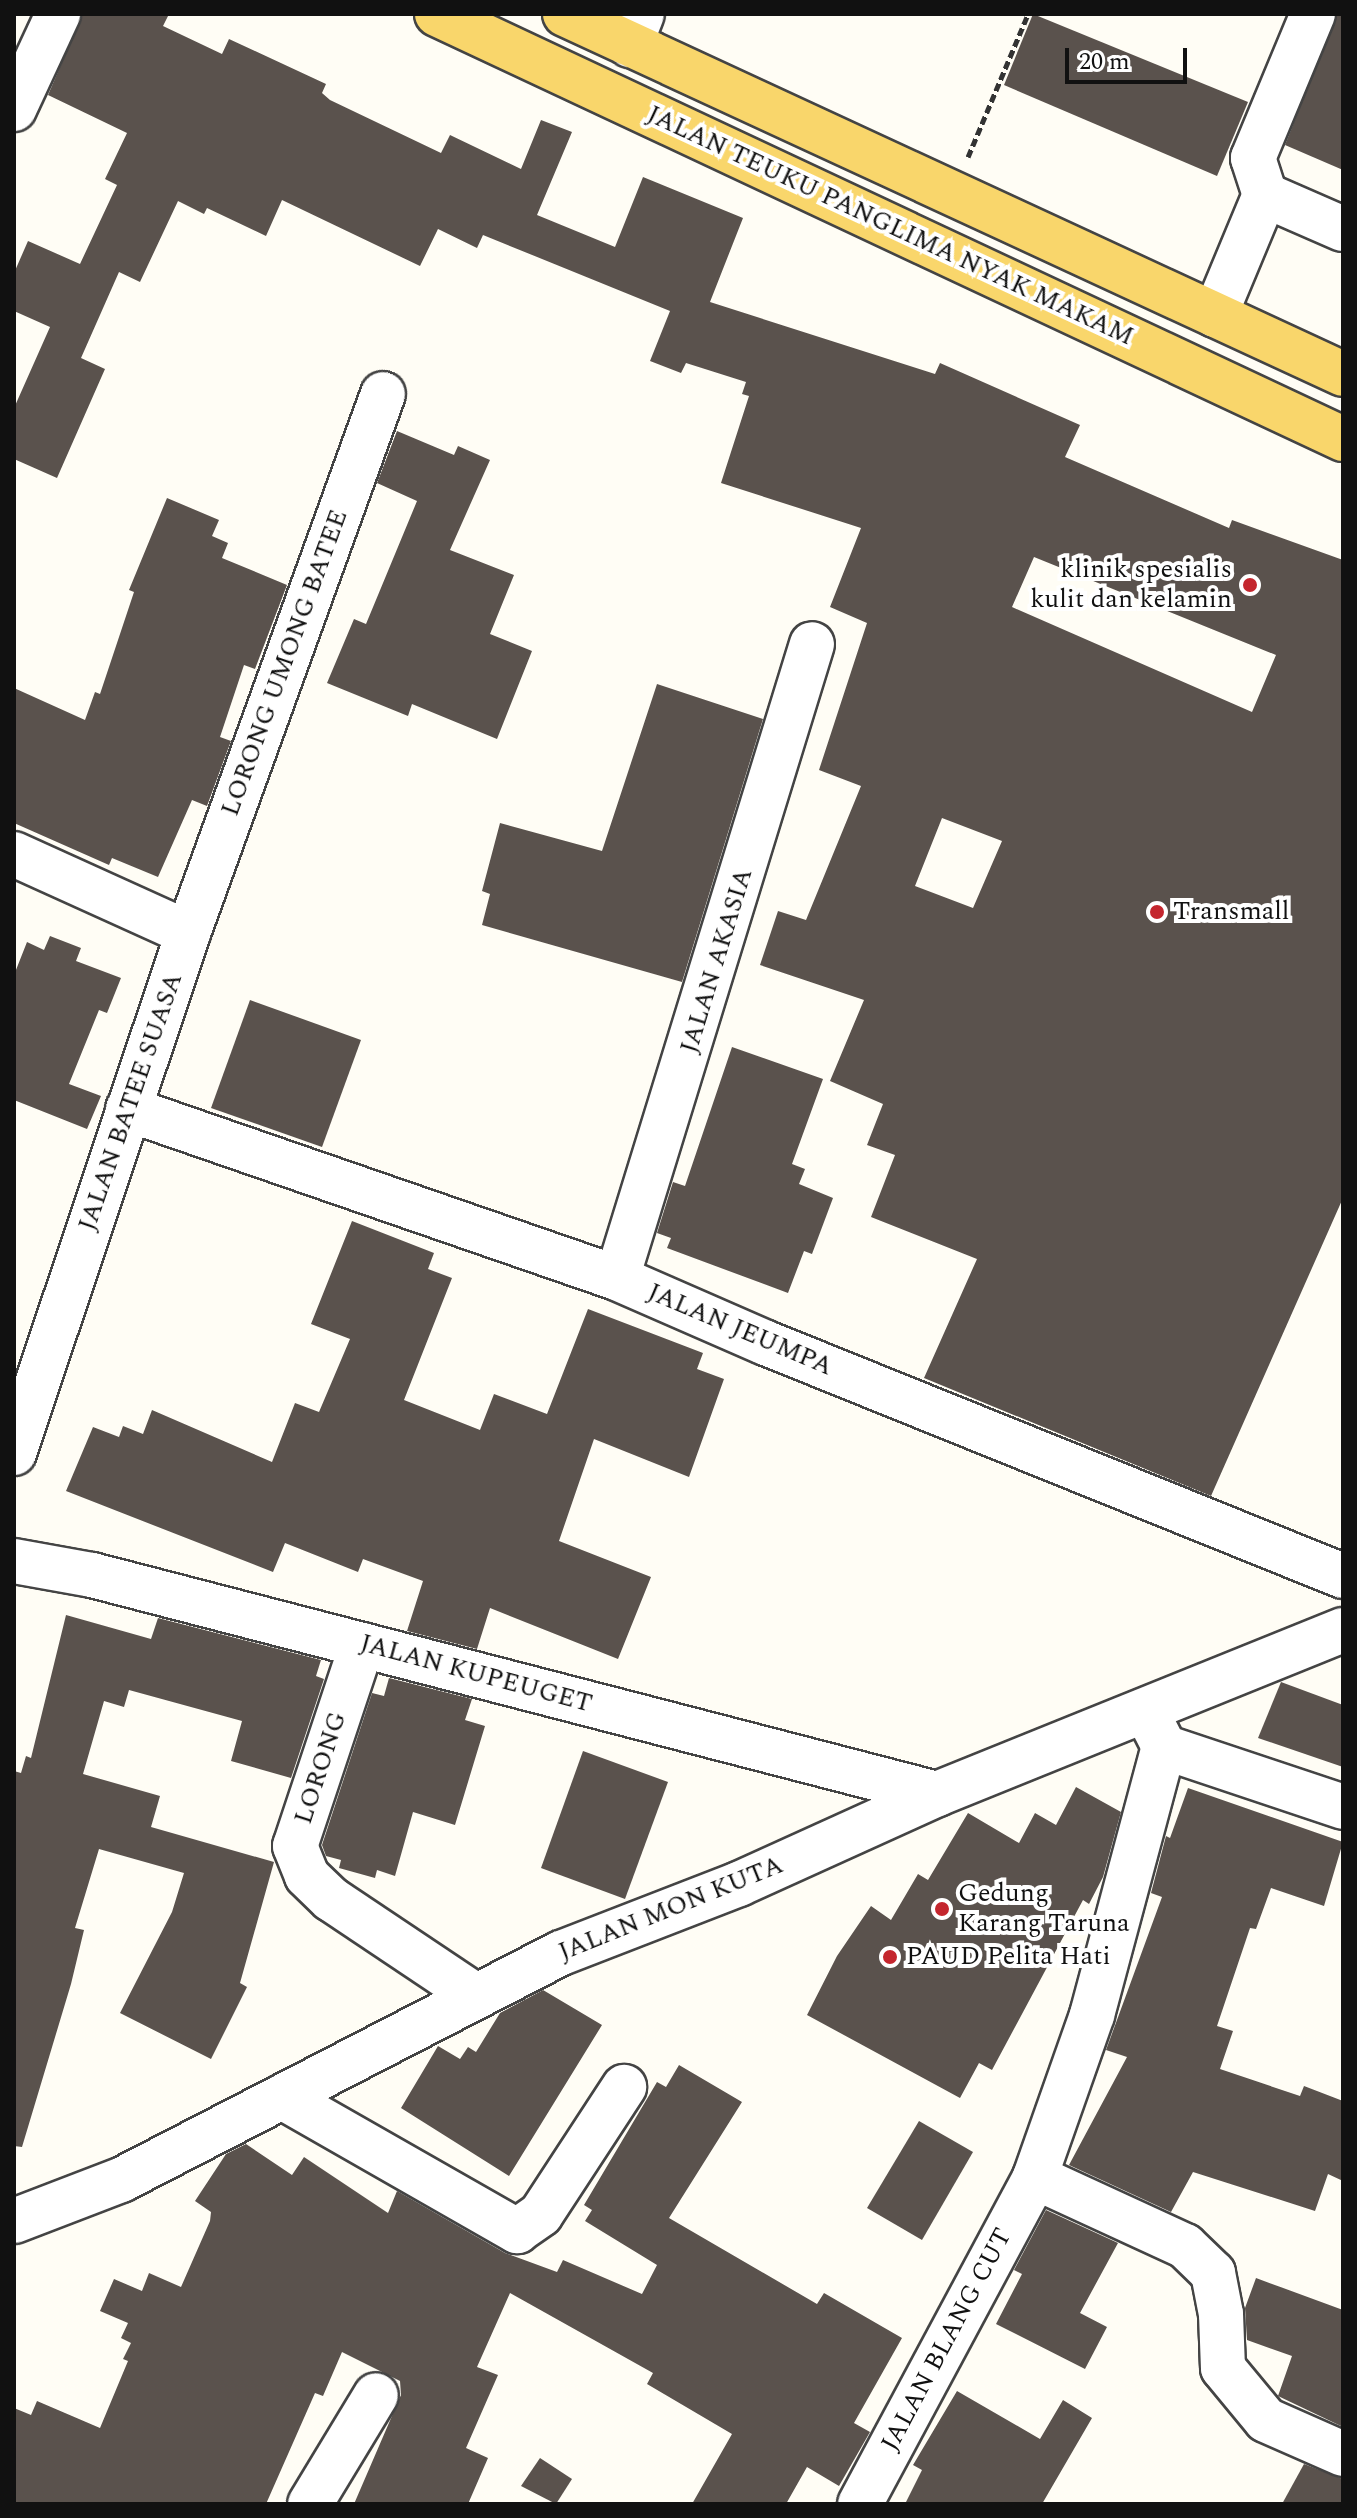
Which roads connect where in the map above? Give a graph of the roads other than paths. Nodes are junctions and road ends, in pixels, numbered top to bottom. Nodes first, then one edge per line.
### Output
1 (58, 14) edge
2 (437, 14) edge
3 (565, 14) edge
4 (1313, 14) edge
5 (636, 29) edge
6 (14, 109) edge
7 (1265, 195) junction
8 (1343, 229) edge
9 (1215, 315) junction
10 (1343, 374) edge
11 (383, 394) dead end
12 (1343, 439) edge
13 (812, 644) dead end
14 (14, 854) edge
15 (188, 933) junction
16 (128, 1109) junction
17 (617, 1278) junction
18 (14, 1453) edge
19 (14, 1561) edge
20 (1343, 1576) edge
21 (1343, 1630) edge
22 (362, 1645) junction
23 (1155, 1729) junction
24 (937, 1794) junction
25 (1343, 1807) edge
26 (476, 1996) junction
27 (624, 2087) dead end
28 (282, 2097) junction
29 (1035, 2177) junction
30 (14, 2221) edge
31 (376, 2395) dead end
32 (1343, 2454) edge
33 (310, 2504) edge
34 (860, 2504) edge

1 - 6 street
2 - 12 main road, JALAN TEUKU PANGLIMA NYAK MAKAM
3 - 5 main road, JALAN TEUKU PANGLIMA NYAK MAKAM
4 - 7 street
5 - 9 main road, JALAN TEUKU PANGLIMA NYAK MAKAM
7 - 8 street
7 - 9 street
9 - 10 main road, JALAN TEUKU PANGLIMA NYAK MAKAM
11 - 15 street, LORONG UMONG BATEE
13 - 17 street, JALAN AKASIA
14 - 15 street
15 - 16 street, JALAN BATEE SUASA
16 - 17 street, JALAN JEUMPA
16 - 18 street, JALAN BATEE SUASA
17 - 20 street, JALAN JEUMPA
19 - 22 street, JALAN KUPEUGET
21 - 23 street, JALAN MON KUTA
22 - 24 street, JALAN KUPEUGET
22 - 26 street, LORONG
23 - 24 street, JALAN MON KUTA
23 - 25 street
23 - 29 street, JALAN BLANG CUT
24 - 26 street, JALAN MON KUTA
26 - 28 street, JALAN MON KUTA
27 - 28 street
28 - 30 street, JALAN MON KUTA
29 - 32 street
29 - 34 street, JALAN BLANG CUT
31 - 33 street

